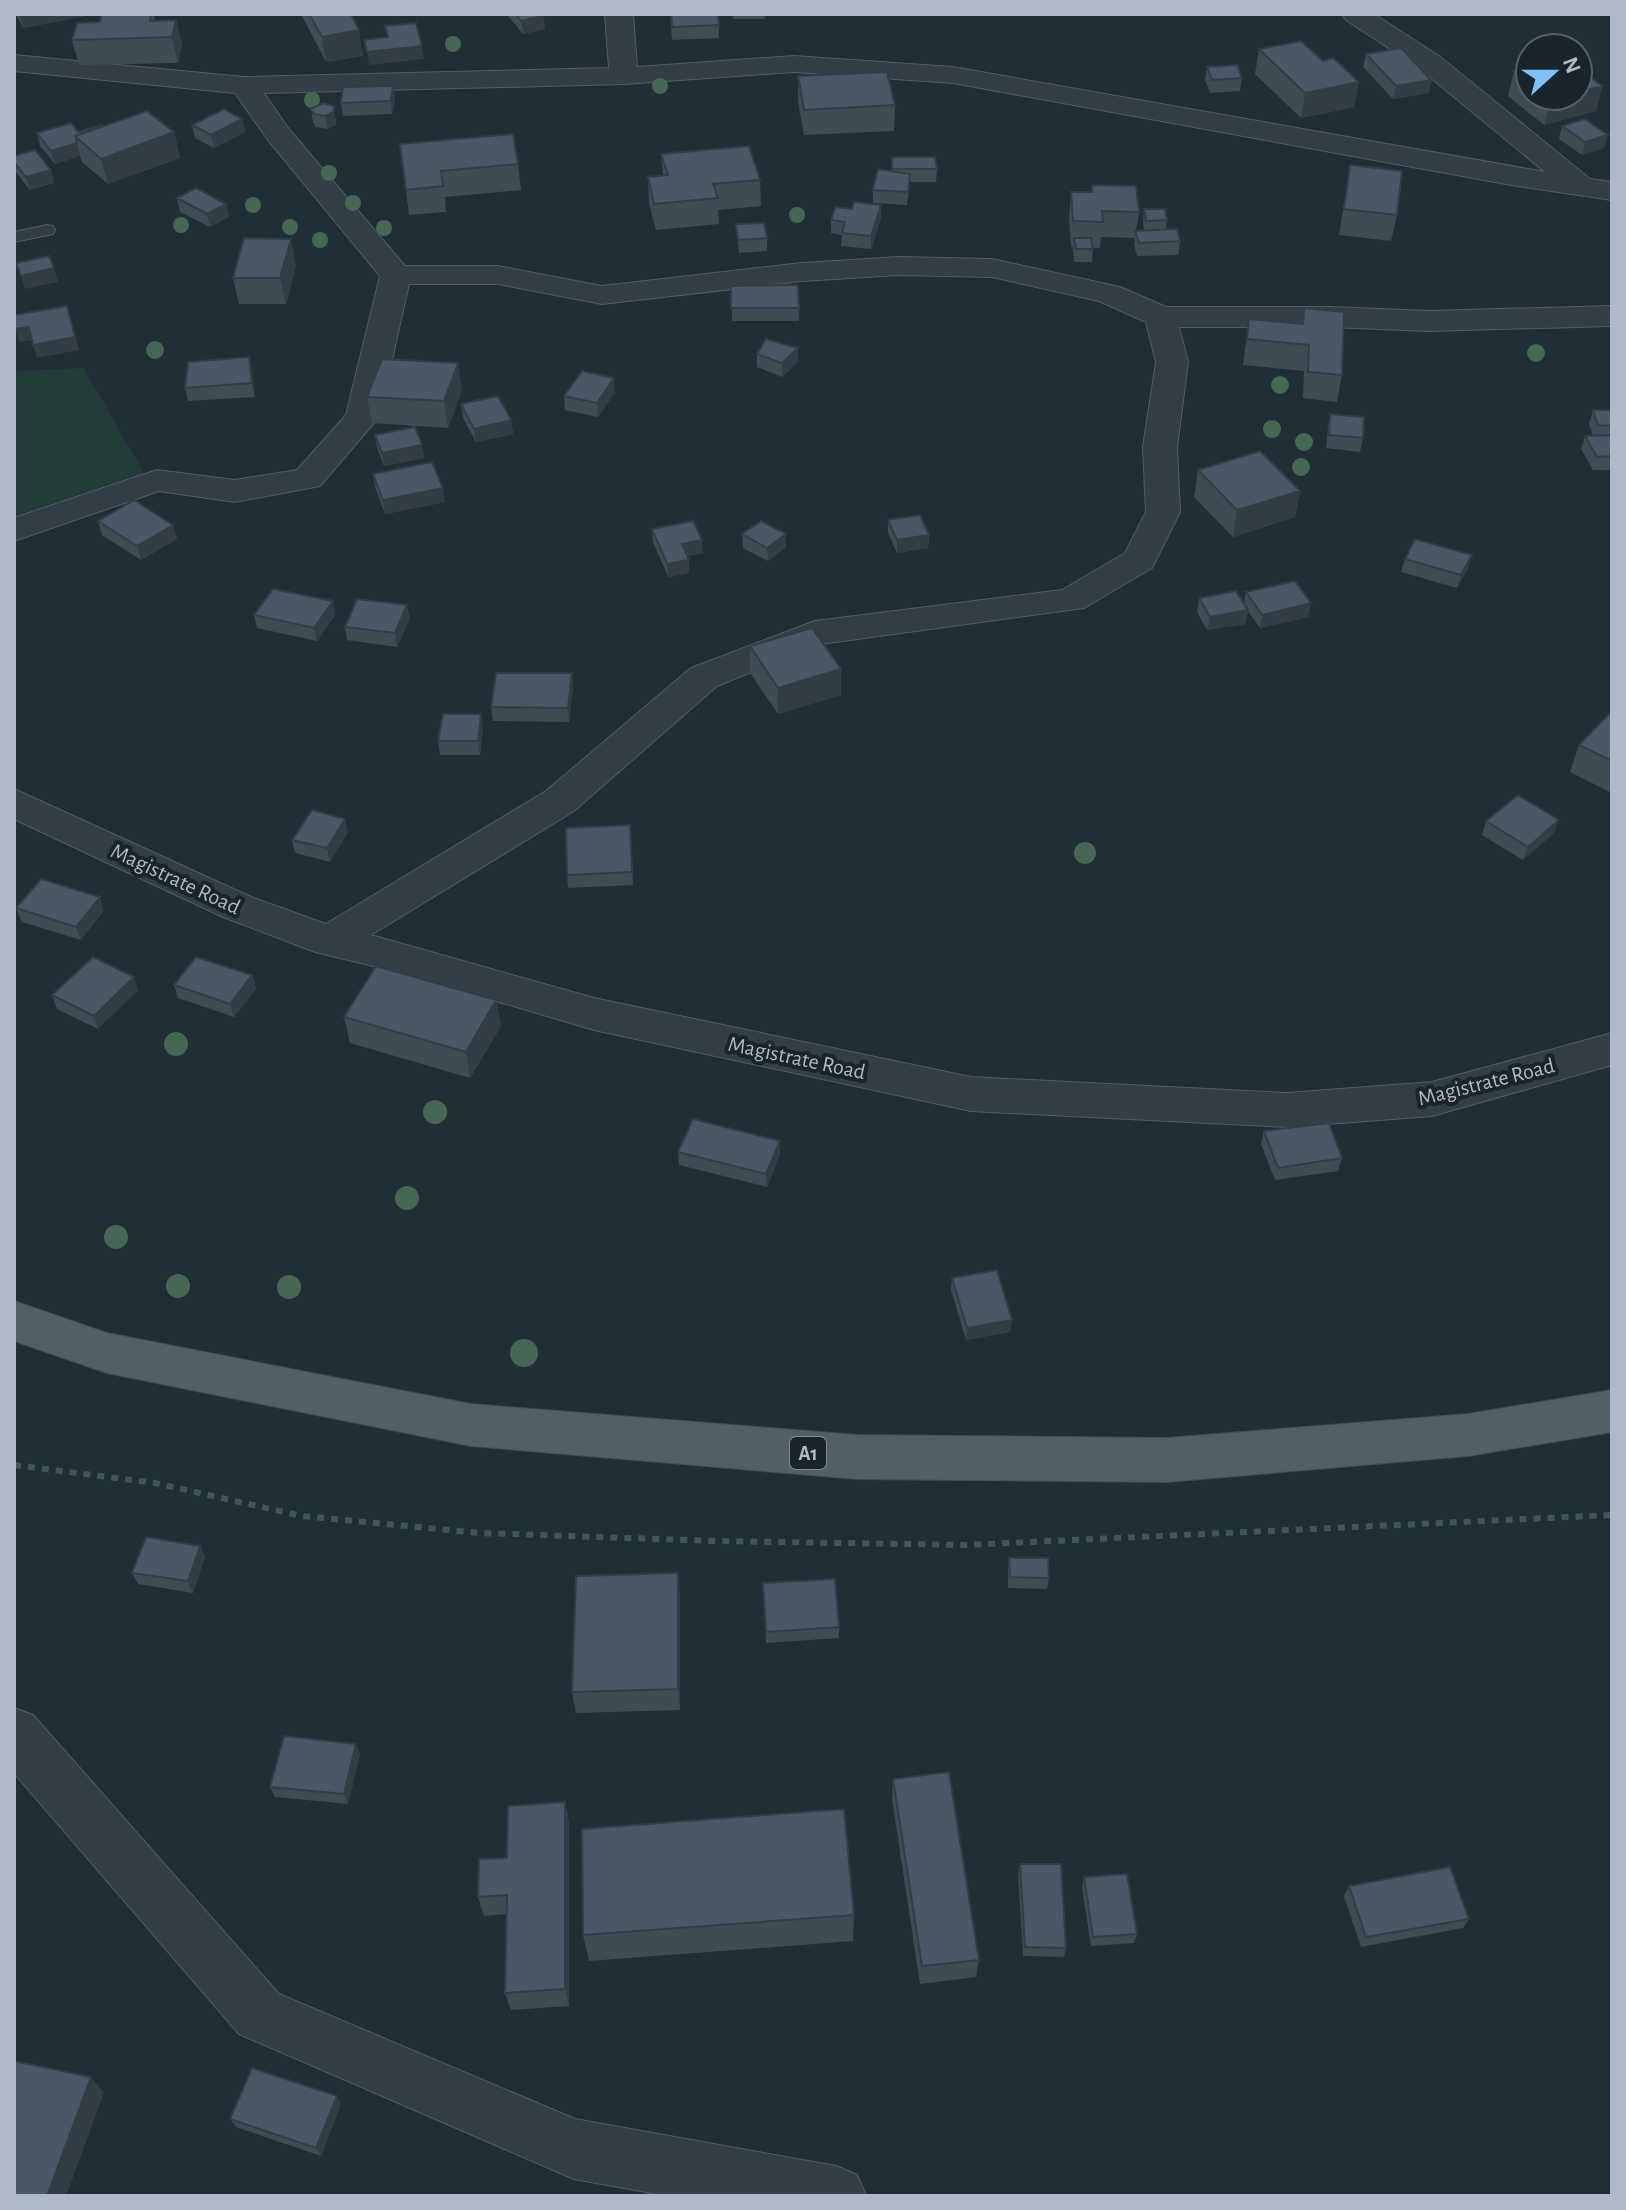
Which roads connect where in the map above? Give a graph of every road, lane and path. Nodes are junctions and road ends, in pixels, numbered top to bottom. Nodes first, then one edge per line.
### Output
1 (619, 14) edge
2 (1356, 14) edge
3 (14, 63) edge
4 (624, 76) junction
5 (244, 85) junction
6 (1581, 186) junction
7 (1612, 191) edge
8 (47, 230) dead end
9 (14, 237) edge
10 (396, 275) junction
11 (1612, 316) edge
12 (1161, 317) junction
13 (14, 530) edge
14 (14, 803) edge
15 (330, 941) junction
16 (1612, 1049) edge
17 (14, 1321) edge
18 (1612, 1411) edge
19 (14, 1465) edge
20 (1612, 1515) edge
21 (14, 1733) edge
22 (836, 2196) edge

1 - 4 street
2 - 6 street
3 - 5 street
4 - 5 street
4 - 6 street
5 - 10 street
6 - 7 street
8 - 9 lane
10 - 12 street
10 - 13 street
11 - 12 street
12 - 15 street
14 - 15 street, Magistrate Road
15 - 16 street, Magistrate Road
17 - 18 main road, A1
19 - 20 path
21 - 22 street

